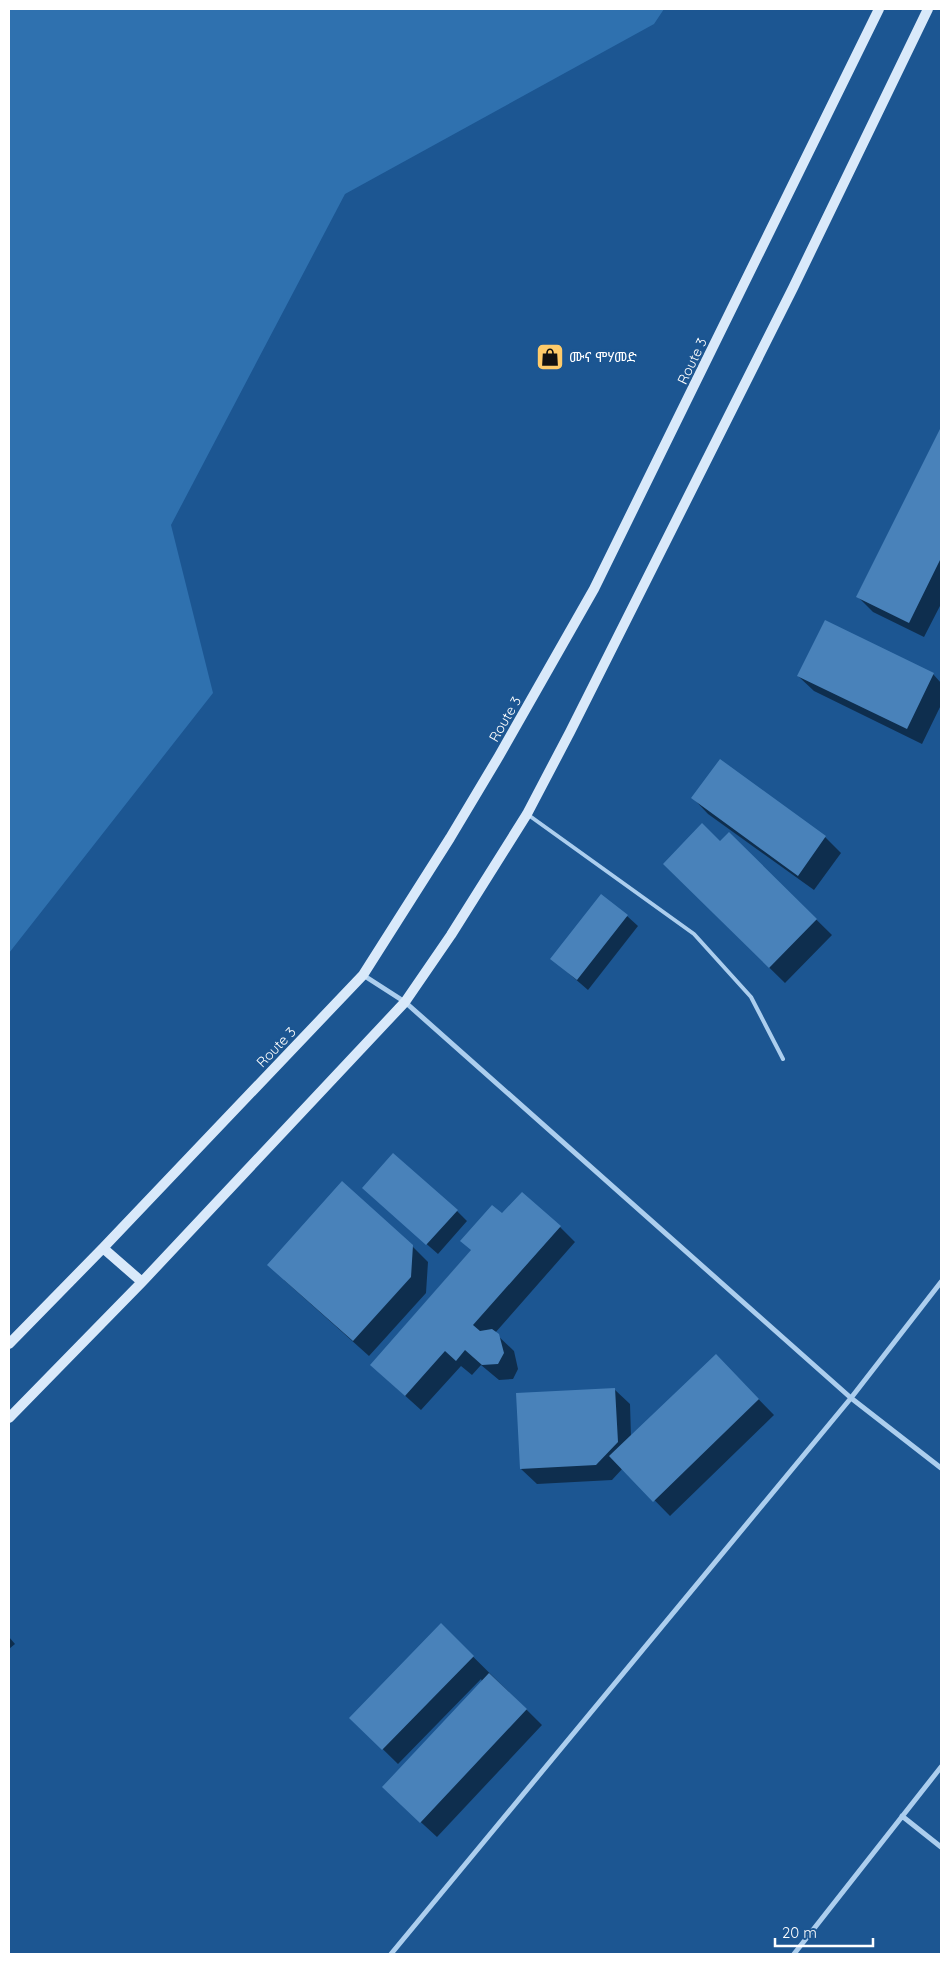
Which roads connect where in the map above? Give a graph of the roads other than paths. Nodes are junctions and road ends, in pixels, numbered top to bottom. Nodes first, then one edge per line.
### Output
1 (879, 9) edge
2 (928, 9) edge
3 (527, 814) junction
4 (363, 975) junction
5 (405, 1002) junction
6 (783, 1058) dead end
7 (103, 1248) junction
8 (142, 1282) junction
9 (941, 1282) edge
10 (9, 1344) edge
11 (851, 1398) junction
12 (9, 1418) edge
13 (941, 1468) edge
14 (941, 1767) edge
15 (902, 1816) junction
16 (941, 1847) edge
17 (391, 1954) edge
18 (794, 1954) edge

1 - 4 main road, Route 3
2 - 3 main road
3 - 5 main road
3 - 6 lane
4 - 5 street
4 - 7 main road, Route 3
5 - 8 main road
5 - 11 street
7 - 8 main road
7 - 10 main road, Route 3
8 - 12 main road
9 - 11 street
11 - 13 street
11 - 17 street
14 - 15 street
15 - 16 street
15 - 18 street

